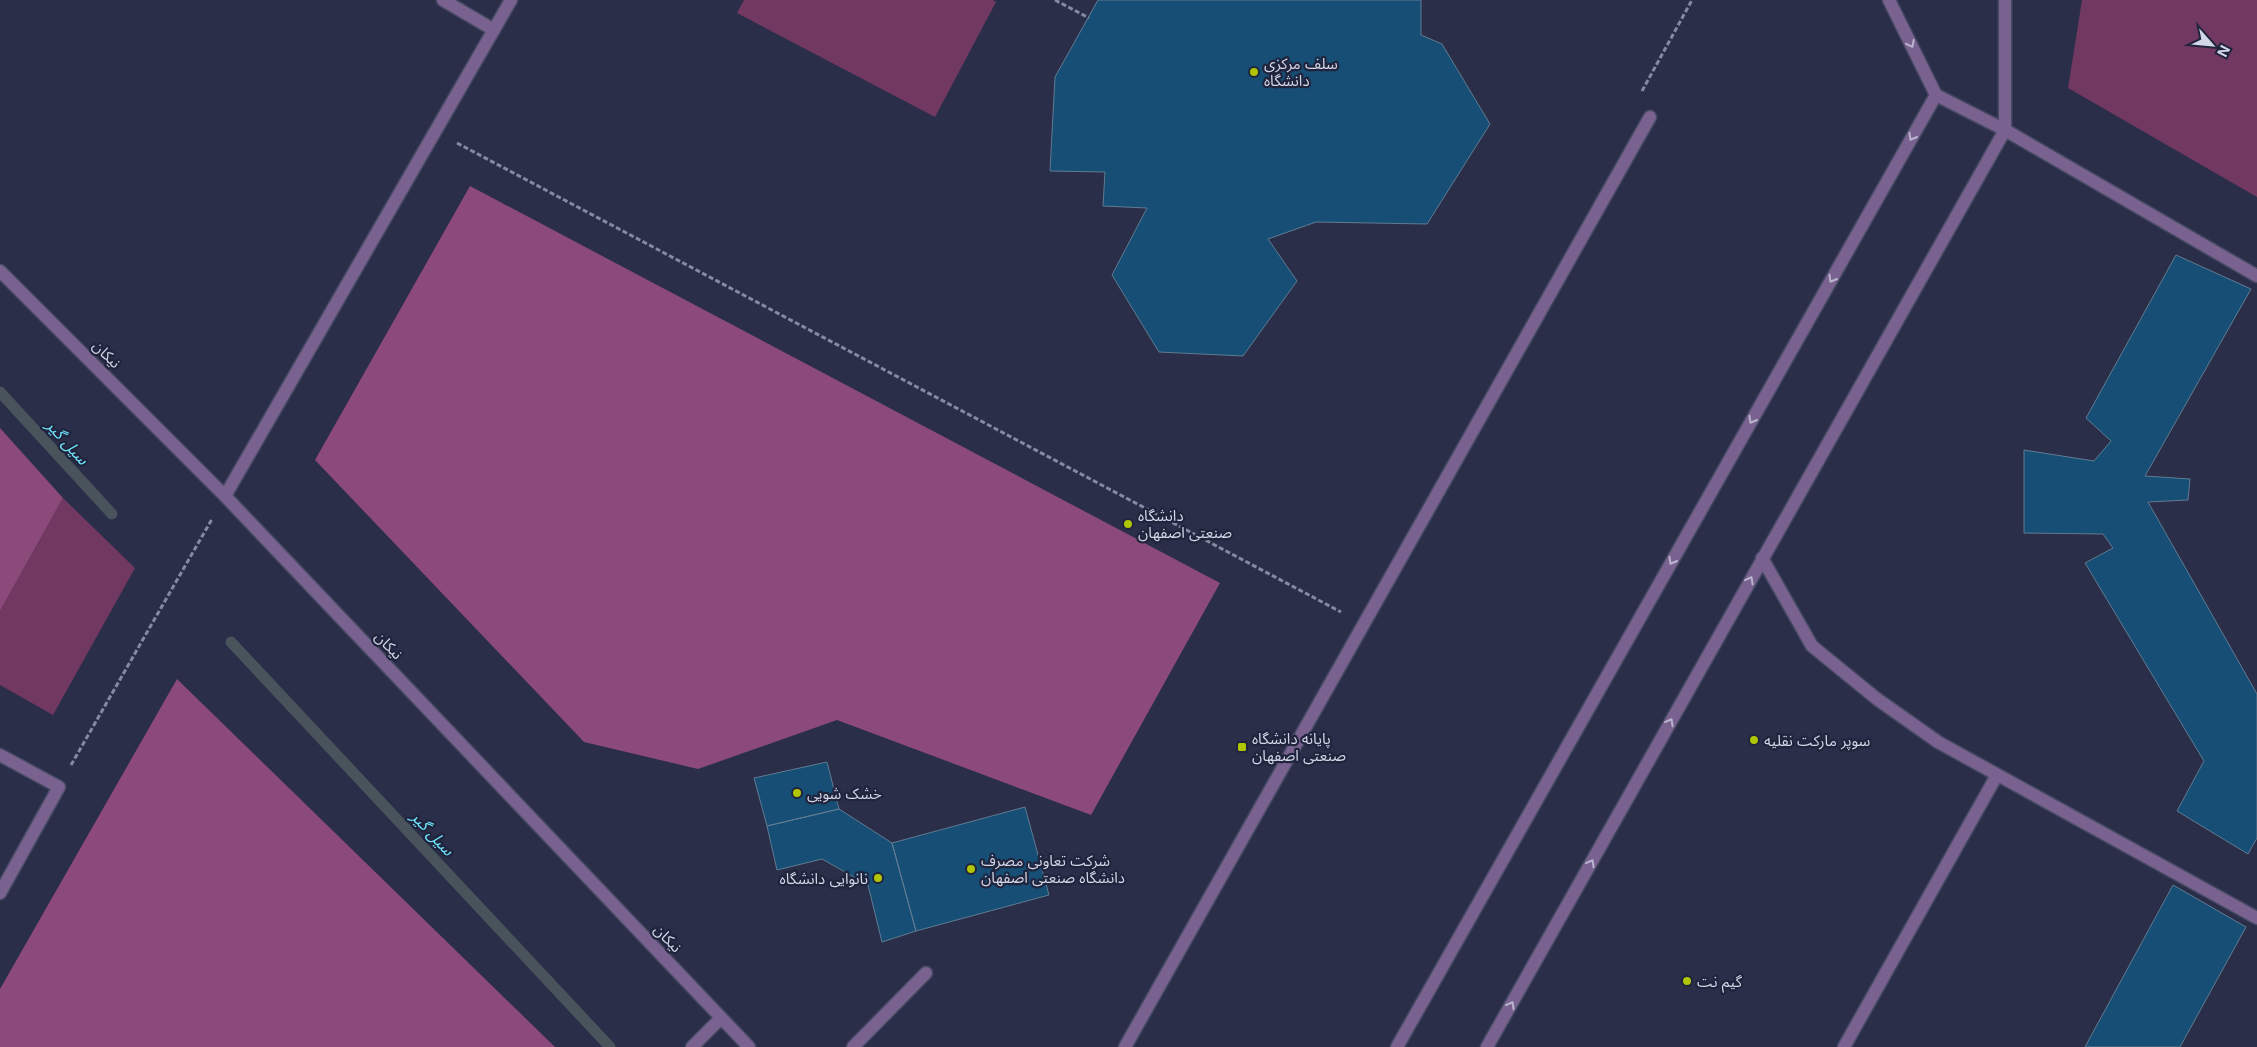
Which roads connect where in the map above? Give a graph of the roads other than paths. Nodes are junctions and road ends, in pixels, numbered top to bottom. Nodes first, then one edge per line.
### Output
1 (443, 0) edge
2 (511, 0) edge
3 (1889, 0) edge
4 (2005, 0) edge
5 (494, 30) junction
6 (1936, 95) junction
7 (1650, 117) road end
8 (2005, 130) junction
9 (0, 271) edge
10 (2257, 276) edge
11 (225, 496) junction
12 (1762, 558) junction
13 (0, 755) edge
14 (1997, 775) junction
15 (0, 893) edge
16 (2257, 918) edge
17 (926, 973) dead end
18 (721, 1018) junction
19 (692, 1047) edge
20 (749, 1047) edge
21 (853, 1047) edge
22 (1125, 1047) edge
23 (1397, 1047) edge
24 (1487, 1047) edge
25 (1844, 1047) edge

1 - 5 lane
2 - 5 lane
3 -> 6 lane
4 - 8 lane
5 - 11 lane
6 - 8 lane
6 -> 23 lane
7 - 22 lane
8 - 10 lane
8 - 12 lane
9 - 11 lane, نیکان
11 - 18 lane, نیکان
12 - 14 lane
24 -> 12 lane
13 - 15 lane
14 - 16 lane
14 - 25 lane
17 - 21 lane
18 - 19 lane
18 - 20 lane, نیکان

